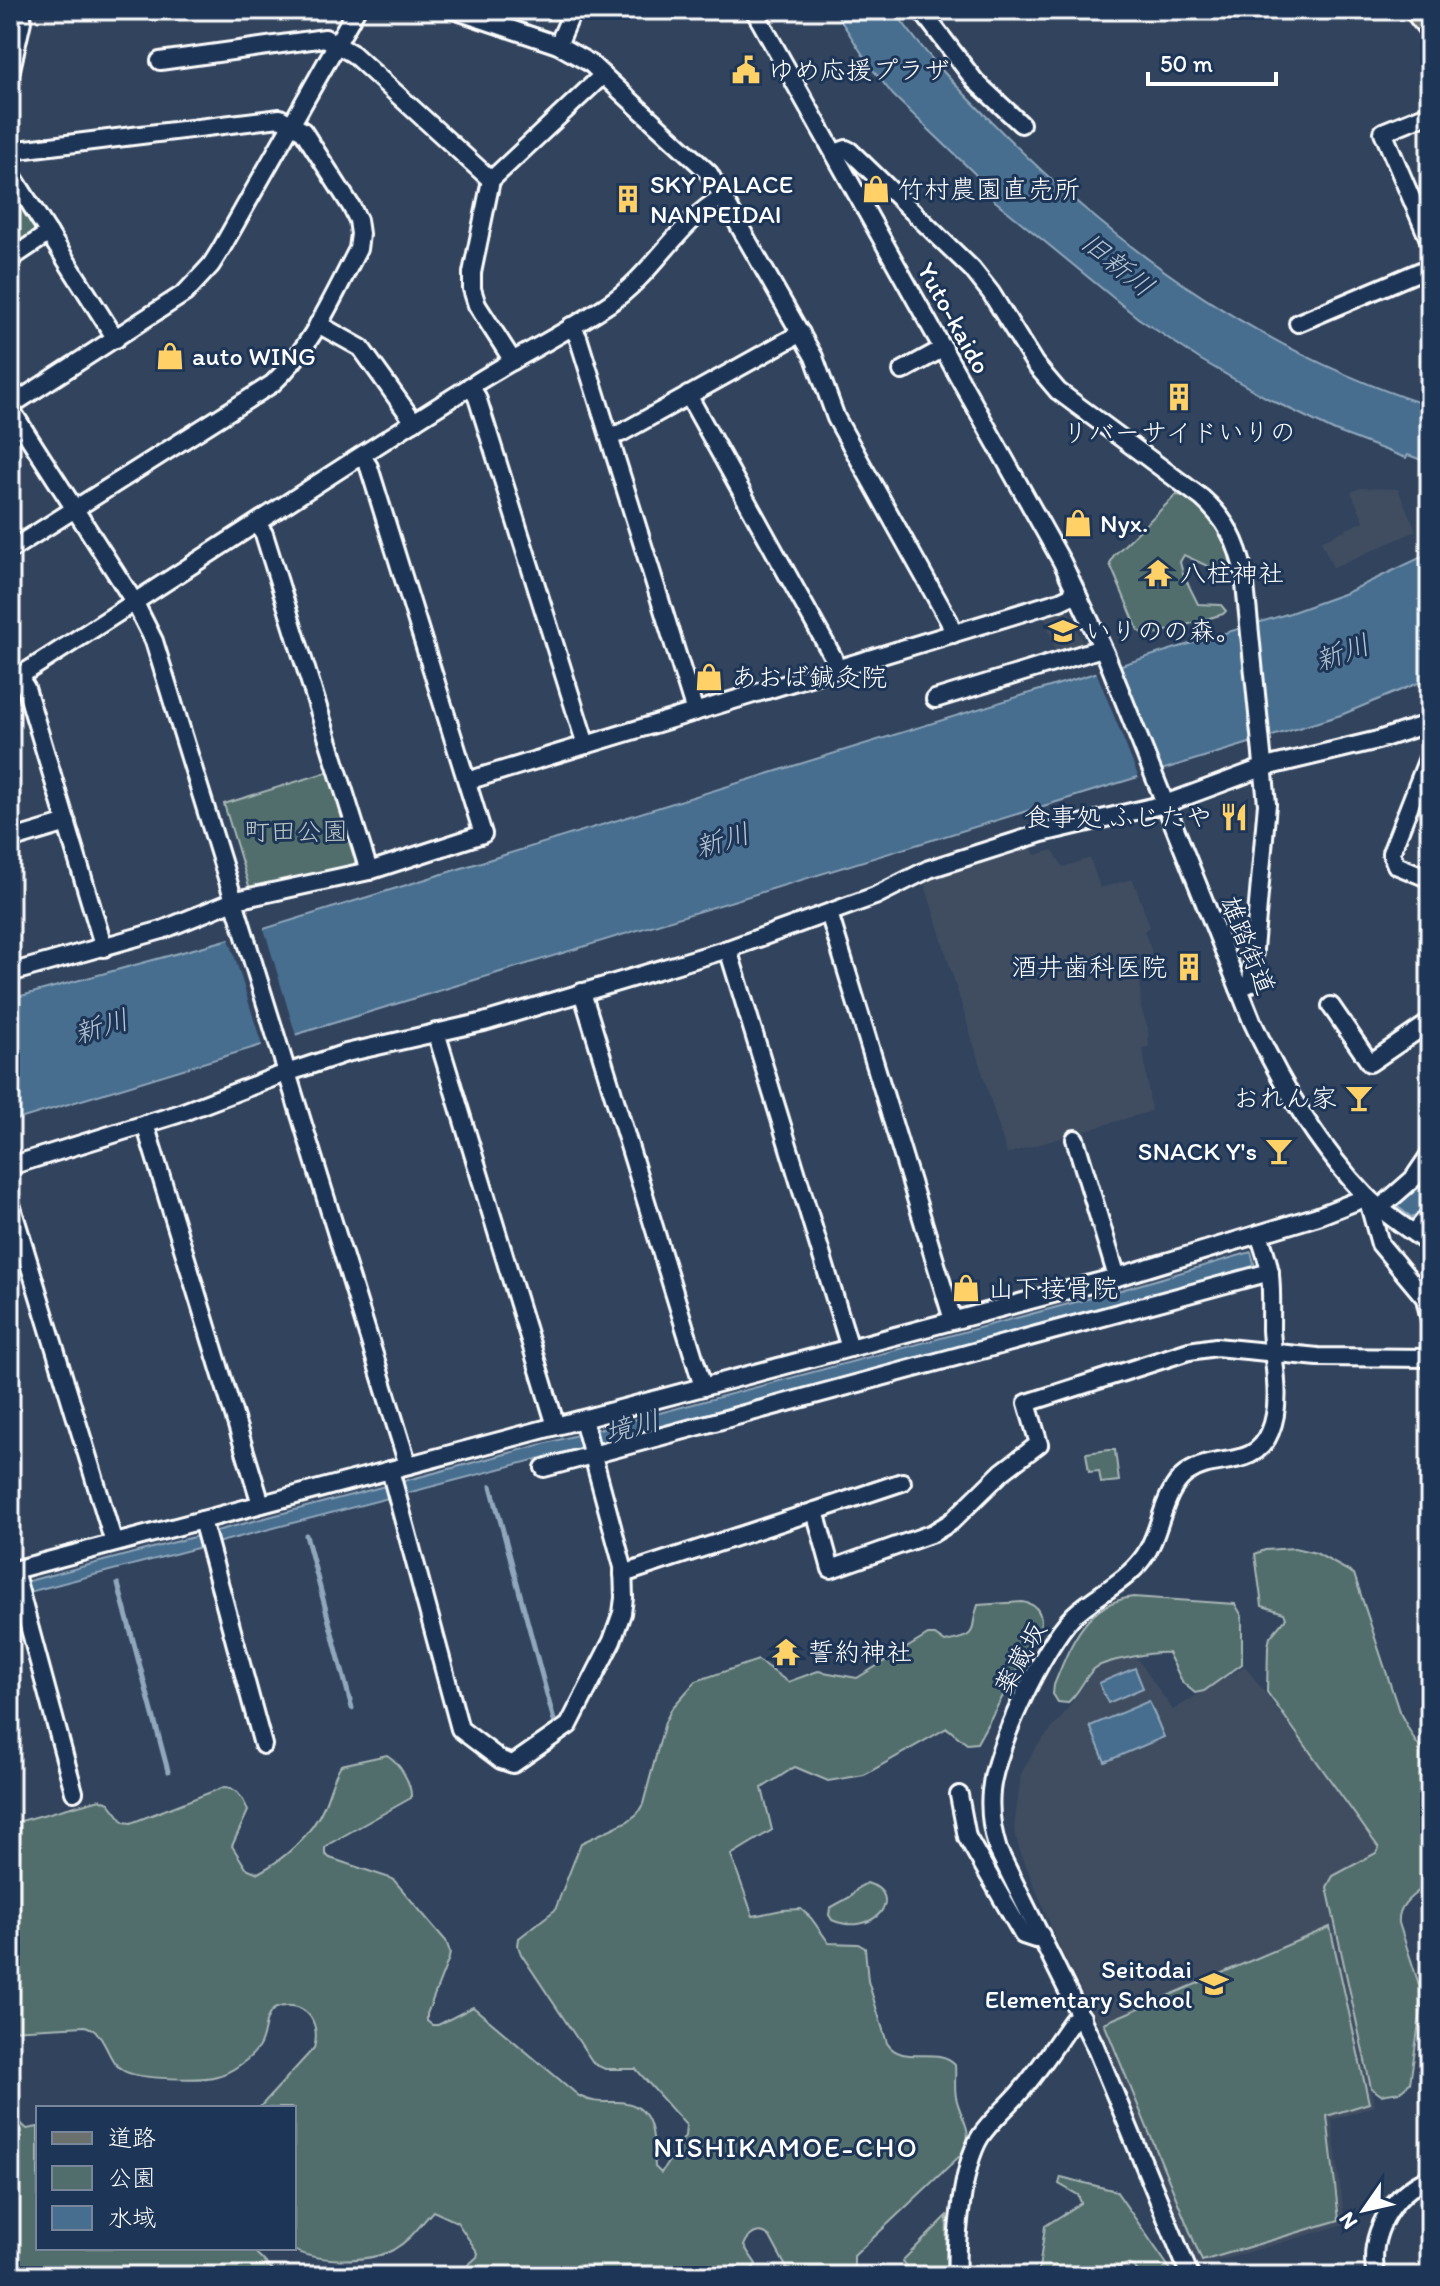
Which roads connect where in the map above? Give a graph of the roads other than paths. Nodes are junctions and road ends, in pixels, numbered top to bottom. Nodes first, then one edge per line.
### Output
1 (22, 10) edge
2 (356, 10) edge
3 (454, 10) edge
4 (573, 10) edge
5 (754, 10) edge
6 (921, 10) edge
7 (1416, 10) edge
8 (1430, 28) edge
9 (336, 44) junction
10 (558, 45) junction
11 (160, 61) dead end
12 (10, 74) edge
13 (603, 75) junction
14 (1430, 113) edge
15 (291, 124) junction
16 (1021, 124) dead end
17 (10, 151) edge
18 (835, 153) junction
19 (10, 172) edge
20 (491, 180) junction
21 (724, 196) junction
22 (49, 233) junction
23 (1430, 242) edge
24 (10, 259) edge
25 (1430, 267) edge
26 (1298, 323) dead end
27 (318, 324) junction
28 (571, 326) junction
29 (801, 333) junction
30 (116, 339) junction
31 (944, 348) junction
32 (513, 361) junction
33 (902, 371) dead end
34 (470, 386) junction
35 (688, 395) junction
36 (10, 407) edge
37 (414, 422) junction
38 (609, 436) junction
39 (362, 456) junction
40 (75, 509) junction
41 (257, 523) junction
42 (10, 550) edge
43 (1077, 593) junction
44 (135, 603) junction
45 (953, 634) junction
46 (1103, 650) junction
47 (836, 669) junction
48 (14, 680) edge
49 (935, 699) dead end
50 (695, 712) junction
51 (1430, 723) edge
52 (586, 745) junction
53 (1430, 753) edge
54 (1265, 762) junction
55 (467, 781) junction
56 (1162, 797) junction
57 (67, 823) junction
58 (10, 840) edge
59 (369, 871) junction
60 (1430, 879) edge
61 (236, 900) junction
62 (829, 913) junction
63 (104, 948) junction
64 (728, 949) junction
65 (10, 973) edge
66 (1239, 988) junction
67 (582, 992) junction
68 (1331, 1006) dead end
69 (1430, 1022) edge
70 (436, 1032) junction
71 (286, 1064) junction
72 (145, 1124) junction
73 (1075, 1139) dead end
74 (1430, 1154) edge
75 (10, 1166) edge
76 (10, 1201) edge
77 (1376, 1204) junction
78 (1430, 1214) edge
79 (1414, 1233) junction
80 (1259, 1234) junction
81 (1430, 1245) edge
82 (1270, 1272) junction
83 (1117, 1277) junction
84 (953, 1320) junction
85 (1430, 1320) edge
86 (850, 1348) junction
87 (1273, 1355) junction
88 (1430, 1358) edge
89 (703, 1387) junction
90 (584, 1424) junction
91 (556, 1426) junction
92 (592, 1452) junction
93 (408, 1465) junction
94 (544, 1468) dead end
95 (392, 1475) junction
96 (902, 1482) dead end
97 (261, 1504) junction
98 (815, 1511) junction
99 (203, 1525) junction
100 (114, 1543) junction
101 (14, 1574) edge
102 (623, 1574) junction
103 (263, 1745) dead end
104 (74, 1792) dead end
105 (959, 1795) dead end
106 (1041, 1935) junction
107 (1082, 2017) junction
108 (1430, 2177) edge
109 (957, 2276) edge
110 (1190, 2276) edge
111 (1376, 2276) edge

1 - 12 street
2 - 9 street
3 - 10 street
4 - 10 street
5 - 18 street, Yuto-kaido
6 - 16 street
7 - 8 main road
9 - 11 street
9 - 15 street
9 - 20 street
10 - 13 street
13 - 20 street
13 - 21 street
14 - 23 street
15 - 17 street
15 - 27 street
15 - 30 street
18 - 31 street, Yuto-kaido
18 - 54 street
19 - 22 street
20 - 32 street
21 - 28 street
21 - 29 street
22 - 24 street
22 - 30 street
25 - 26 street
27 - 37 street
27 - 40 street
28 - 32 street
28 - 38 street
29 - 35 street
29 - 45 street
30 - 36 street
31 - 33 street
31 - 43 street, Yuto-kaido
32 - 34 street
34 - 37 street
34 - 52 street
35 - 38 street
35 - 47 street
36 - 40 street
37 - 39 street
38 - 50 street
39 - 41 street
39 - 55 street
40 - 42 street
40 - 44 street
41 - 44 street
41 - 59 street
43 - 45 street
43 - 46 street, Yuto-kaido
44 - 48 street
44 - 61 street
45 - 47 street
46 - 49 street
46 - 56 street, 雄踏街道
47 - 50 street
48 - 57 street
50 - 52 street
51 - 54 street
52 - 55 street
53 - 60 street
54 - 56 street
54 - 66 street
55 - 59 street
56 - 62 street
56 - 66 street, 雄踏街道
57 - 58 street
57 - 63 street
59 - 61 street
61 - 63 street
61 - 71 street
62 - 64 street
62 - 84 street
63 - 65 street
64 - 67 street
64 - 86 street
66 - 77 street, 雄踏街道
67 - 70 street
67 - 89 street
68 - 69 street
70 - 71 street
70 - 91 street
71 - 72 street
71 - 93 street
72 - 75 street
72 - 97 street
73 - 83 street
74 - 77 street
76 - 100 street
77 - 79 street, 雄踏街道
77 - 80 street
77 - 85 street
78 - 79 street
79 - 81 street
80 - 82 street, 薬蔵坂
80 - 83 street
82 - 87 street, 薬蔵坂
82 - 92 street
83 - 84 street
84 - 86 street
86 - 89 street
87 - 88 street
87 - 98 street
87 - 106 street, 薬蔵坂
89 - 90 street
90 - 91 street
90 - 92 street
91 - 93 street
92 - 94 street
92 - 102 street
93 - 95 street
95 - 97 street
95 - 102 street
96 - 98 street
97 - 99 street
98 - 102 street
99 - 100 street
99 - 103 street
100 - 101 street
101 - 104 street
105 - 106 street
106 - 107 street, 薬蔵坂
107 - 109 street
107 - 110 street, 薬蔵坂
108 - 111 street

